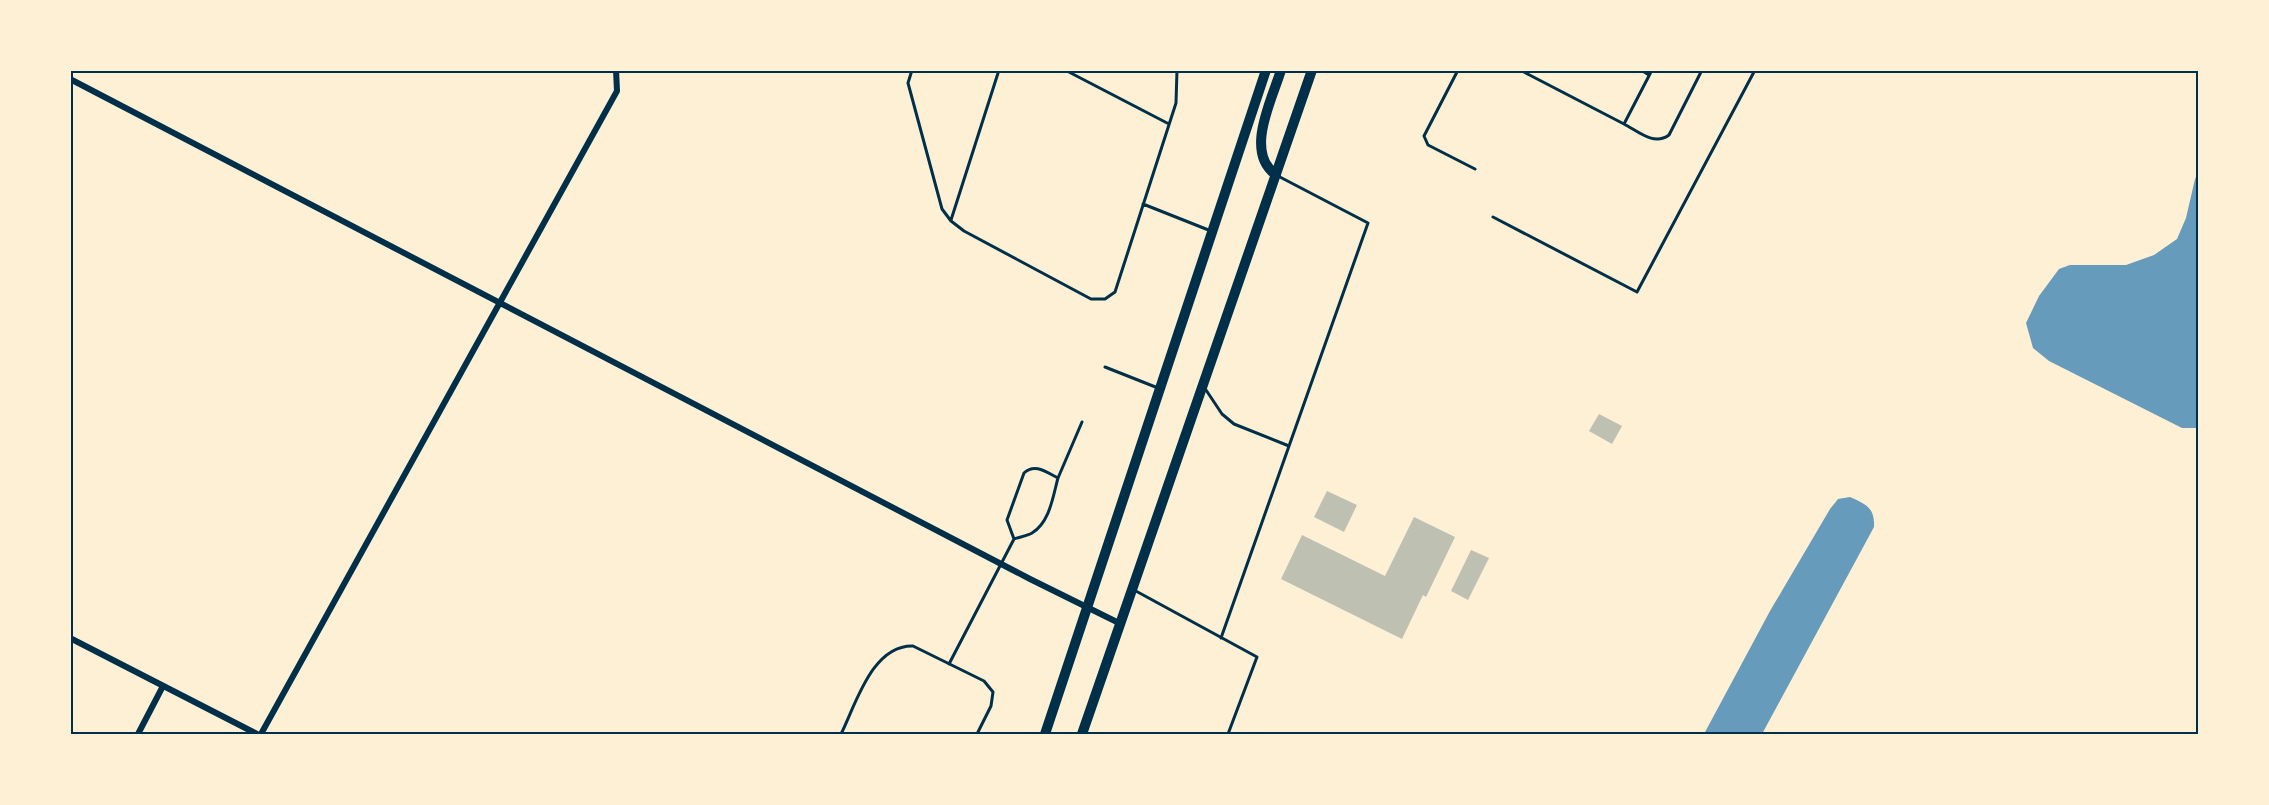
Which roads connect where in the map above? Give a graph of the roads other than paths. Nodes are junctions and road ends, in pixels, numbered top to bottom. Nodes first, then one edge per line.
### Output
1 (912, 70) edge
2 (999, 70) edge
3 (1065, 70) edge
4 (1177, 70) edge
5 (1266, 70) edge
6 (1281, 70) edge
7 (1312, 70) edge
8 (1520, 70) edge
9 (1599, 70) edge
10 (1610, 70) edge
11 (1641, 70) edge
12 (1652, 70) edge
13 (1702, 70) edge
14 (1755, 70) edge
15 (617, 71) edge
16 (1457, 71) edge
17 (1649, 75) junction
18 (70, 79) edge
19 (1169, 124) junction
20 (1624, 124) junction
21 (1475, 169) dead end
22 (1276, 175) junction
23 (1143, 204) junction
24 (1493, 217) dead end
25 (951, 221) junction
26 (1213, 231) junction
27 (501, 301) junction
28 (1105, 367) dead end
29 (1203, 386) junction
30 (1160, 389) junction
31 (1082, 423) dead end
32 (1289, 446) junction
33 (1058, 478) junction
34 (1014, 539) junction
35 (1000, 563) junction
36 (1133, 590) junction
37 (1088, 606) junction
38 (1121, 624) junction
39 (70, 638) edge
40 (1221, 638) junction
41 (949, 664) junction
42 (163, 686) junction
43 (138, 735) edge
44 (259, 735) edge
45 (841, 735) edge
46 (977, 735) edge
47 (1045, 735) edge
48 (1083, 735) edge
49 (1228, 735) edge

1 - 25 lane
2 - 25 lane
3 - 19 lane
4 - 19 lane
5 - 26 main road
6 - 22 main road
7 - 22 main road
8 - 20 lane
9 - 10 lane
11 - 17 lane
12 - 17 lane
13 - 20 lane
14 - 24 lane
15 - 27 street
16 - 21 lane
17 - 20 lane
18 - 27 street
19 - 23 lane
22 - 29 main road
22 - 32 lane
23 - 25 lane
23 - 26 lane
26 - 30 main road
27 - 35 street
27 - 44 street
28 - 30 lane
29 - 32 lane
29 - 36 main road
30 - 37 main road
31 - 33 lane
32 - 40 lane
33 - 34 lane
33 - 34 lane
34 - 35 lane
35 - 37 street
35 - 41 lane
36 - 38 main road
36 - 40 lane
37 - 38 street
37 - 47 main road
38 - 48 main road
39 - 42 street
40 - 49 lane
41 - 45 lane
41 - 46 lane
42 - 43 street
42 - 44 street

